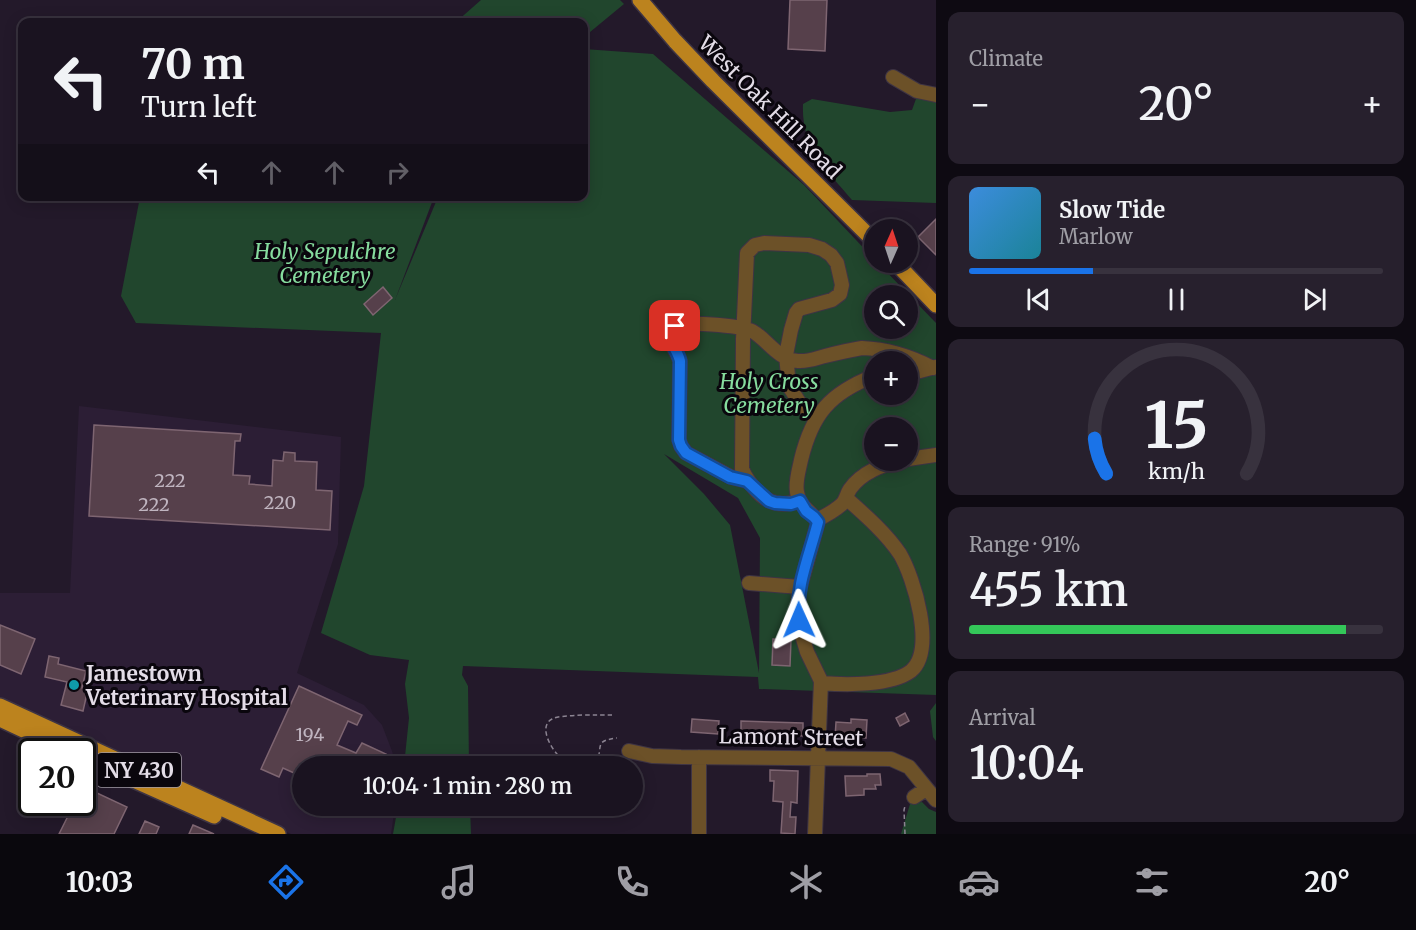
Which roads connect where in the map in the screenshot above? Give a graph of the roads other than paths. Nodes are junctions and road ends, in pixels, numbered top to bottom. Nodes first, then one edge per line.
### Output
1 (640, 0) edge
2 (893, 77) dead end
3 (936, 94) edge
4 (864, 232) edge
5 (906, 273) edge
6 (936, 304) edge
7 (744, 328) junction
8 (787, 358) junction
9 (926, 371) edge
10 (864, 380) edge
11 (816, 419) junction
12 (936, 455) edge
13 (918, 458) edge
14 (869, 471) edge
15 (747, 481) junction
16 (846, 498) junction
17 (800, 501) junction
18 (817, 520) junction
19 (749, 583) dead end
20 (800, 587) junction
21 (821, 687) junction
22 (0, 706) edge
23 (0, 719) edge
24 (40, 738) edge
25 (629, 751) dead end
26 (699, 757) junction
27 (818, 758) junction
28 (96, 763) edge
29 (926, 789) junction
30 (914, 797) road end
31 (936, 800) edge
32 (254, 834) edge
33 (278, 834) edge
34 (699, 834) edge
35 (815, 834) edge

1 - 4 main road, West Oak Hill Road
2 - 3 street
5 - 6 main road
7 - 8 street
7 - 8 street
7 - 15 street
7 - 15 street
8 - 9 street
8 - 11 street
10 - 11 street
11 - 17 street
12 - 13 street
14 - 16 street
15 - 17 street
16 - 18 street
16 - 21 street
17 - 18 street
18 - 20 street
19 - 20 street
20 - 21 street
21 - 27 street
22 - 33 main road, NY 430
23 - 24 main road, NY 430
25 - 26 street, Lamont Street
26 - 27 street, Lamont Street
26 - 34 street
27 - 29 street, Lamont Street
27 - 35 street
28 - 32 main road, NY 430
29 - 30 street
29 - 31 street, Lamont Street

